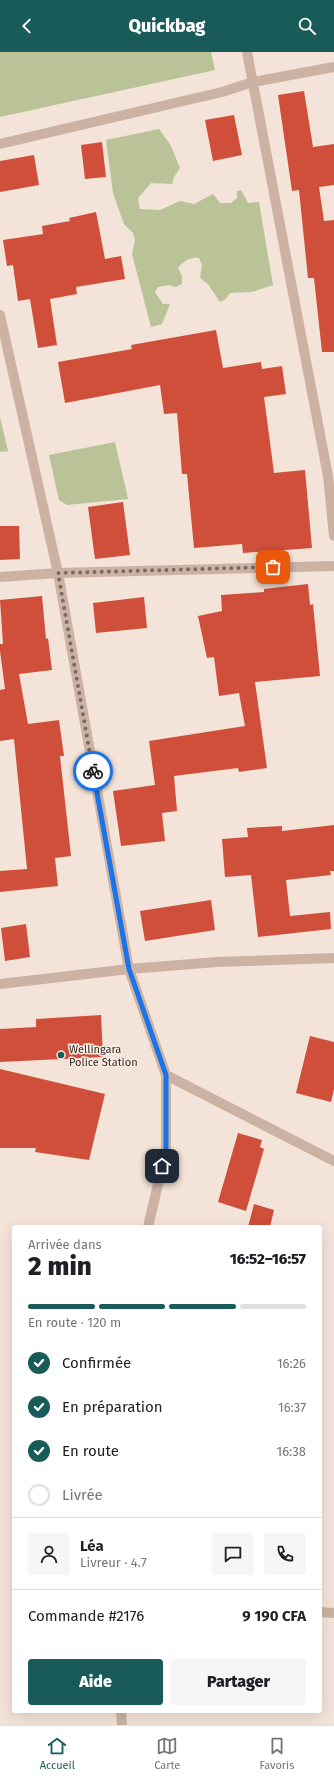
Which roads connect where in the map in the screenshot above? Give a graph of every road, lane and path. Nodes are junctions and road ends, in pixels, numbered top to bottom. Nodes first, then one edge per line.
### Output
1 (247, 52) edge
2 (334, 67) edge
3 (252, 82) junction
4 (0, 144) edge
5 (0, 315) edge
6 (334, 536) edge
7 (334, 566) edge
8 (58, 573) junction
9 (0, 577) edge
10 (334, 958) edge
11 (129, 969) junction
12 (0, 984) edge
13 (166, 1075) junction
14 (334, 1161) edge
15 (148, 1225) edge
16 (322, 1612) edge
17 (334, 1613) edge
18 (121, 1713) edge
19 (122, 1725) edge

1 - 3 street
2 - 3 street
3 - 4 street
3 - 6 street
5 - 8 street
7 - 8 street
8 - 9 street
8 - 11 street
10 - 11 street
11 - 12 street
11 - 13 street
13 - 14 street
13 - 15 street
16 - 17 street
18 - 19 street

